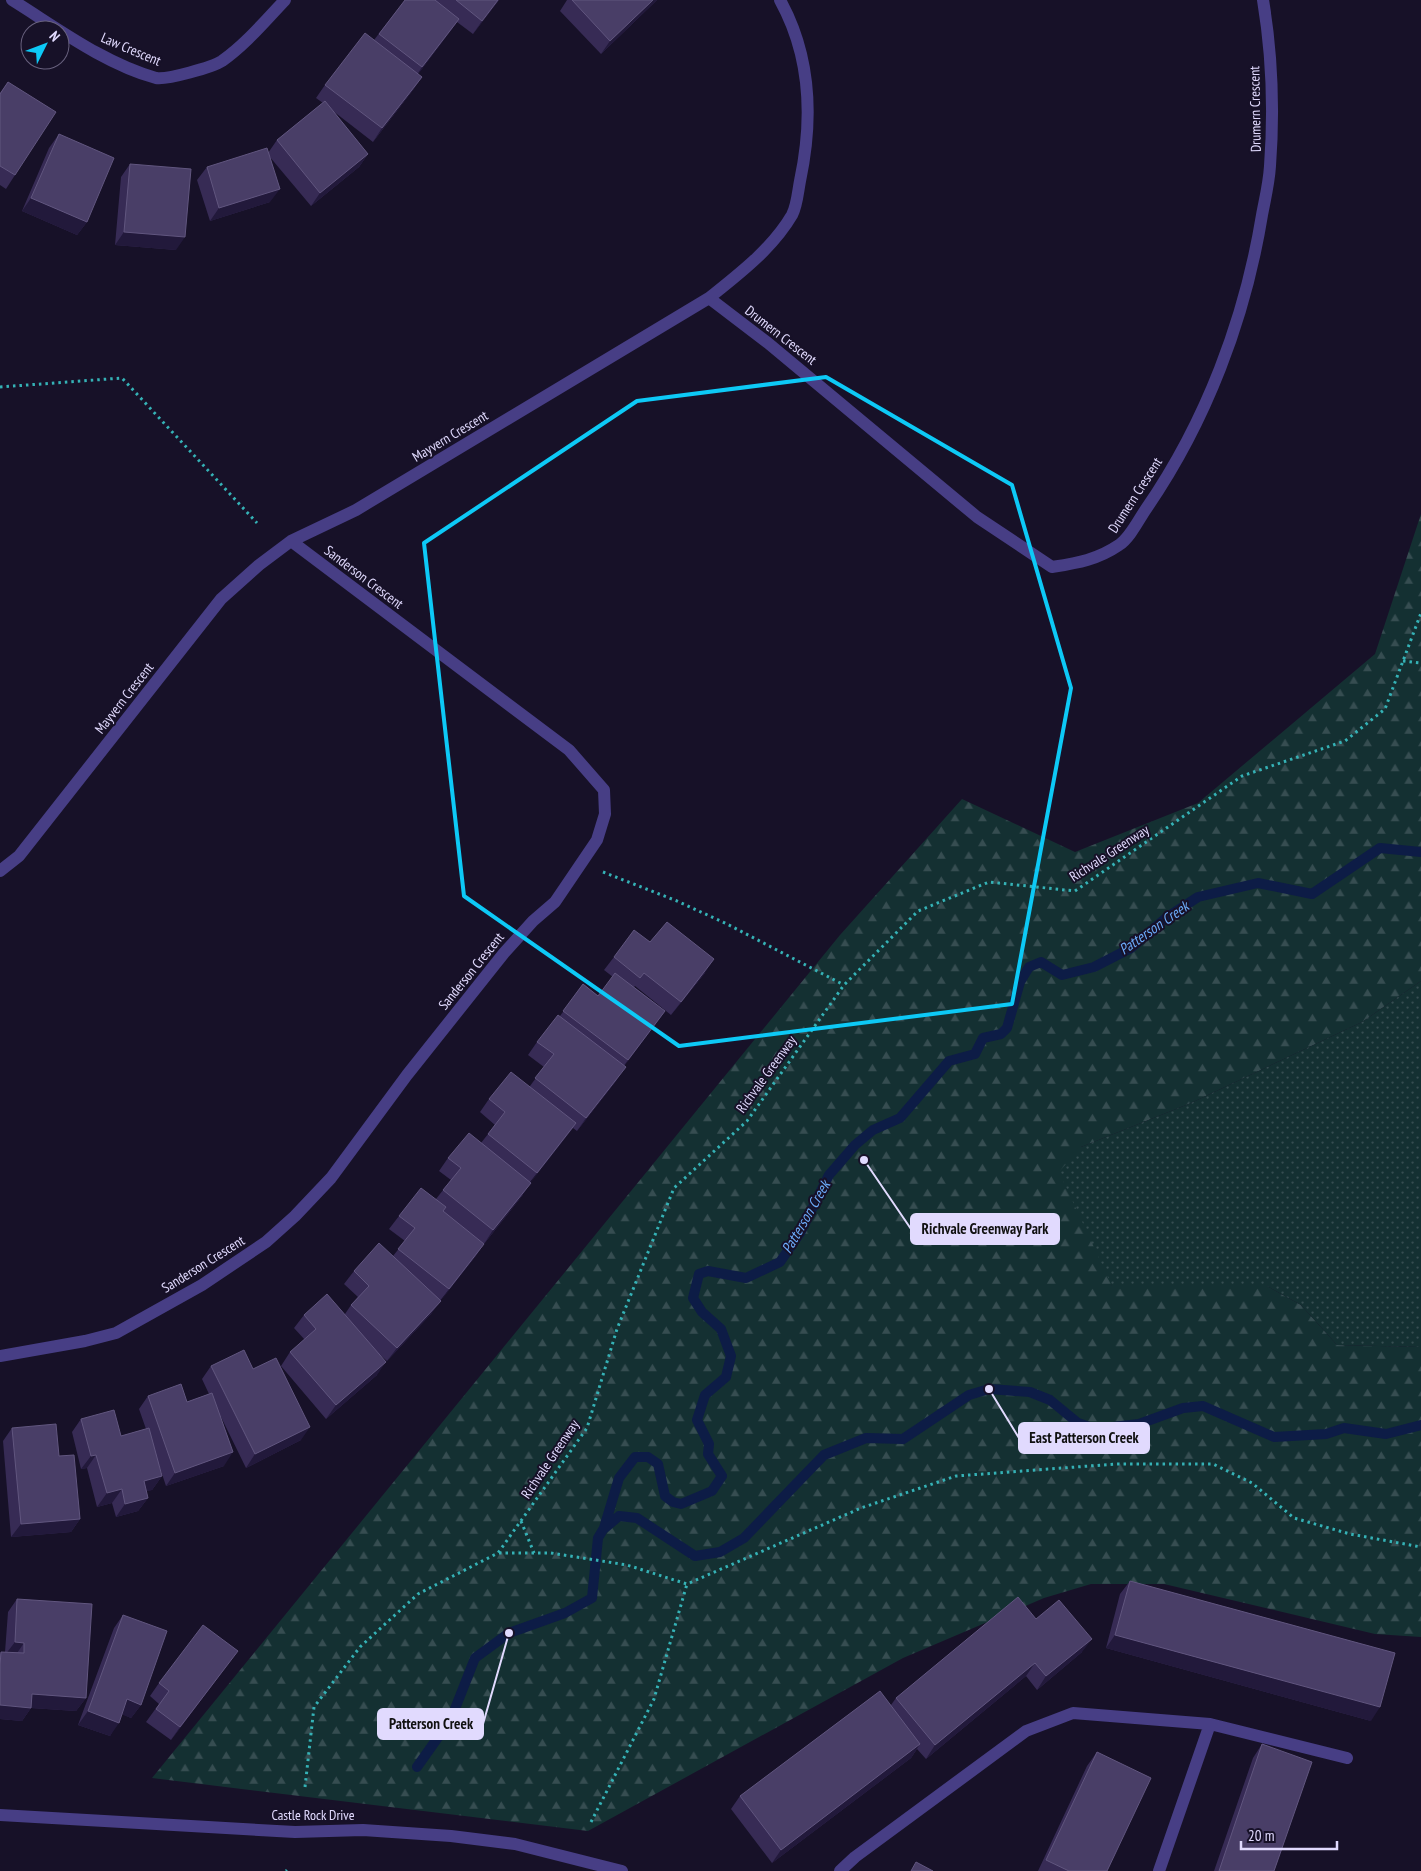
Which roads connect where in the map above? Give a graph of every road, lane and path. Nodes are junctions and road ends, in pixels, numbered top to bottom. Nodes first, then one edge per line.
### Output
1 (12, 0) edge
2 (285, 0) edge
3 (780, 0) edge
4 (1263, 0) edge
5 (709, 298) junction
6 (0, 387) edge
7 (257, 523) dead end
8 (291, 541) junction
9 (1421, 613) edge
10 (1403, 661) junction
11 (1421, 663) edge
12 (580, 863) junction
13 (0, 871) edge
14 (844, 985) junction
15 (0, 1356) edge
16 (521, 1521) junction
17 (1421, 1547) edge
18 (498, 1553) junction
19 (534, 1553) junction
20 (687, 1584) junction
21 (1210, 1724) junction
22 (1347, 1758) dead end
23 (305, 1787) dead end
24 (0, 1815) edge
25 (591, 1822) dead end
26 (622, 1871) edge
27 (840, 1871) edge
28 (1159, 1871) edge

1 - 2 street, Law Crescent
3 - 5 street, Mayvern Crescent
4 - 5 street, Drumern Crescent
5 - 8 street, Mayvern Crescent
6 - 7 path
8 - 12 street, Sanderson Crescent
8 - 13 street, Mayvern Crescent
9 - 10 path, Richvale Greenway
10 - 11 path
10 - 14 path, Richvale Greenway
12 - 14 path
12 - 15 street, Sanderson Crescent
14 - 16 path, Richvale Greenway
16 - 18 path, Richvale Greenway
16 - 19 path
17 - 20 path
18 - 19 path
18 - 23 path, Richvale Greenway
19 - 20 path
20 - 25 path
21 - 22 street
21 - 27 street
21 - 28 street
24 - 26 street, Castle Rock Drive

